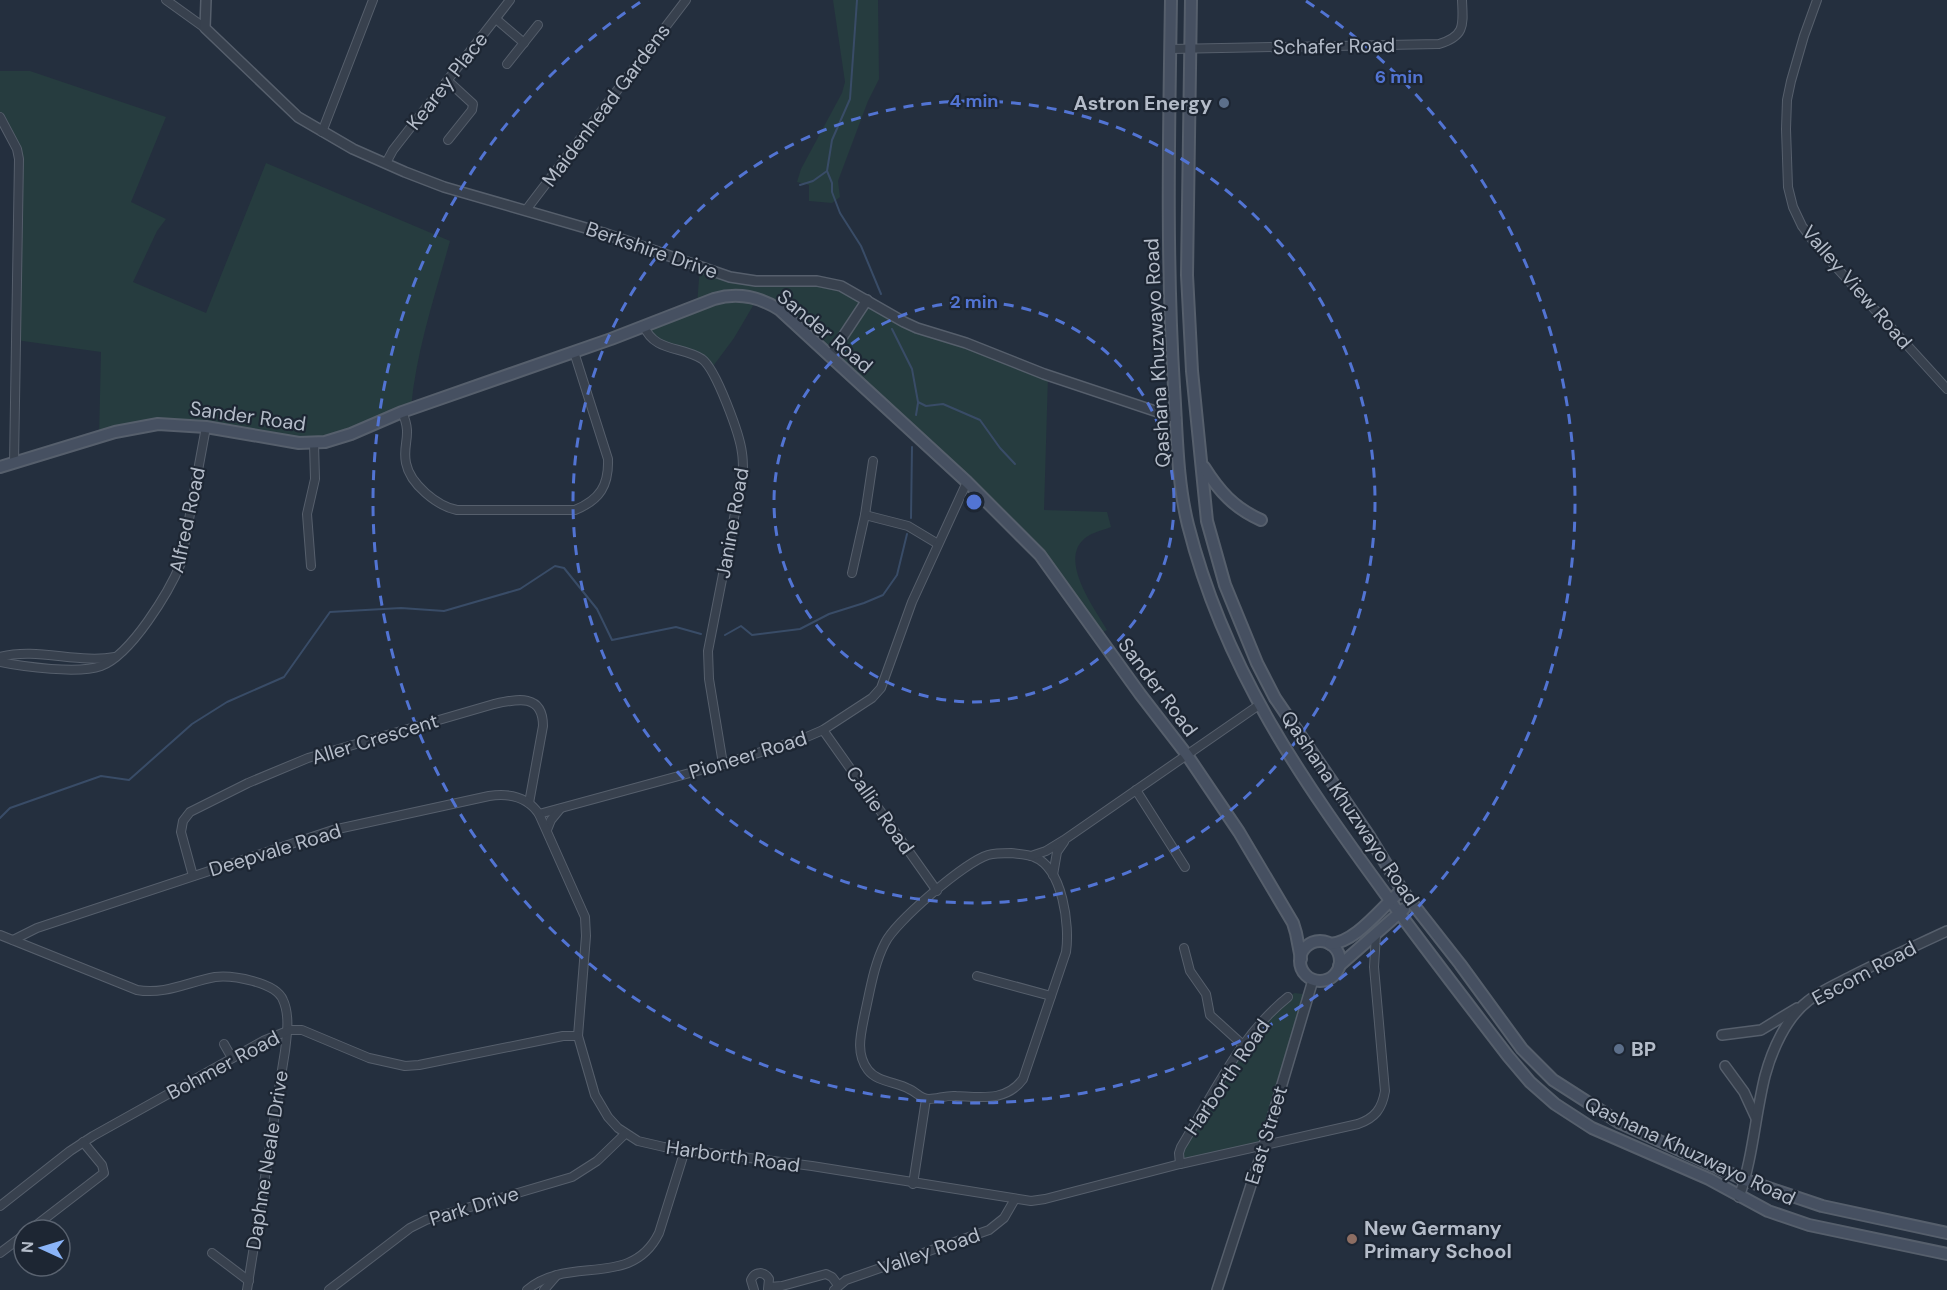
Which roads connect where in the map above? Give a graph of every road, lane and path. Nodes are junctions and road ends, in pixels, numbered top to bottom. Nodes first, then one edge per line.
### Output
1 (166, 0) edge
2 (206, 0) edge
3 (373, 0) edge
4 (510, 0) edge
5 (686, 0) edge
6 (1171, 0) edge
7 (1191, 0) edge
8 (1462, 0) edge
9 (1817, 0) edge
10 (496, 19) junction
11 (538, 25) dead end
12 (205, 28) junction
13 (524, 43) junction
14 (1191, 49) junction
15 (1171, 50) junction
16 (507, 64) dead end
17 (448, 81) junction
18 (0, 117) edge
19 (322, 132) junction
20 (11, 138) junction
21 (2, 140) dead end
22 (448, 140) dead end
23 (386, 163) junction
24 (526, 210) junction
25 (867, 300) junction
26 (644, 326) junction
27 (574, 352) junction
28 (830, 356) junction
29 (1947, 389) edge
30 (402, 411) junction
31 (1176, 418) junction
32 (206, 427) junction
33 (314, 443) junction
34 (873, 461) dead end
35 (14, 463) junction
36 (1202, 464) junction
37 (0, 467) edge
38 (968, 482) junction
39 (865, 514) junction
40 (1261, 520) dead end
41 (938, 544) junction
42 (311, 566) dead end
43 (852, 573) dead end
44 (0, 657) edge
45 (117, 657) junction
46 (0, 662) edge
47 (1259, 705) junction
48 (823, 730) junction
49 (1186, 755) junction
50 (723, 764) junction
51 (1136, 790) junction
52 (530, 803) junction
53 (560, 809) junction
54 (539, 814) junction
55 (547, 830) junction
56 (1064, 840) junction
57 (1030, 856) junction
58 (1185, 867) dead end
59 (1053, 875) junction
60 (193, 876) junction
61 (1402, 890) junction
62 (936, 891) junction
63 (1390, 900) junction
64 (1411, 903) junction
65 (1399, 913) junction
66 (1293, 923) junction
67 (1947, 931) edge
68 (1376, 934) junction
69 (0, 935) edge
70 (13, 940) junction
71 (1318, 941) junction
72 (1330, 944) junction
73 (1184, 948) dead end
74 (1301, 959) junction
75 (1340, 966) junction
76 (976, 976) dead end
77 (1314, 980) junction
78 (1051, 996) junction
79 (1288, 997) dead end
80 (1807, 1001) junction
81 (287, 1031) junction
82 (1722, 1035) dead end
83 (578, 1036) junction
84 (224, 1044) dead end
85 (1243, 1045) junction
86 (232, 1058) junction
87 (1725, 1066) dead end
88 (926, 1099) junction
89 (1756, 1118) junction
90 (625, 1134) junction
91 (83, 1142) junction
92 (1264, 1145) junction
93 (685, 1150) junction
94 (1180, 1164) junction
95 (1745, 1180) junction
96 (913, 1184) junction
97 (1738, 1197) junction
98 (1015, 1199) junction
99 (0, 1206) edge
100 (46, 1218) edge
101 (1947, 1233) edge
102 (212, 1252) dead end
103 (1947, 1254) edge
104 (558, 1274) junction
105 (248, 1286) edge
106 (836, 1287) edge
107 (768, 1289) edge
108 (329, 1290) edge
109 (527, 1290) edge
110 (544, 1290) edge
111 (753, 1290) edge
112 (1217, 1290) edge

1 - 12 street, Berkshire Drive
2 - 12 street
3 - 19 street
4 - 10 street, Kearey Place
5 - 24 street, Maidenhead Gardens
6 - 15 main road, Qashana Khuzwayo Road
7 - 14 main road, Qashana Khuzwayo Road
8 - 14 street, Schafer Road
9 - 29 street, Valley View Road
10 - 13 street
10 - 17 street, Kearey Place
11 - 13 street
12 - 19 street, Berkshire Drive
13 - 16 street
14 - 15 street, Schafer Road
14 - 36 main road, Qashana Khuzwayo Road
15 - 31 main road, Qashana Khuzwayo Road
17 - 22 street
17 - 23 street, Kearey Place
18 - 20 street
19 - 23 street, Berkshire Drive
20 - 21 street
20 - 35 street
23 - 24 street, Berkshire Drive
24 - 25 street, Berkshire Drive
25 - 28 street
25 - 31 street, Berkshire Drive
26 - 27 main road, Sander Road
26 - 28 main road, Sander Road
26 - 50 street, Janine Road
27 - 30 main road, Sander Road
27 - 30 street
28 - 38 main road, Sander Road
30 - 33 main road, Sander Road
31 - 47 main road, Qashana Khuzwayo Road
32 - 33 main road, Sander Road
32 - 35 main road, Sander Road
32 - 45 street, Alfred Road
33 - 42 street
34 - 39 street
35 - 37 main road, Sander Road
36 - 40 main road
36 - 61 main road, Qashana Khuzwayo Road
38 - 41 street, Pioneer Road
38 - 49 main road, Sander Road
39 - 41 street
39 - 43 street
41 - 48 street, Pioneer Road
44 - 45 street
45 - 46 street
47 - 49 street
47 - 63 main road, Qashana Khuzwayo Road
48 - 50 street, Pioneer Road
48 - 62 street, Callie Road
49 - 51 street
49 - 66 main road, Sander Road
50 - 53 street, Pioneer Road
51 - 56 street
51 - 58 street
52 - 54 street
52 - 60 street, Deepvale Road
52 - 60 street, Aller Crescent
53 - 54 street, Pioneer Road
53 - 55 street
54 - 55 street, Harborth Road
55 - 83 street, Harborth Road
56 - 57 street
56 - 59 street
57 - 59 street
57 - 62 street
59 - 78 street
60 - 70 street, Deepvale Road
61 - 63 main road
61 - 64 main road, Qashana Khuzwayo Road
62 - 88 street
63 - 65 main road, Qashana Khuzwayo Road
63 - 72 main road
64 - 65 main road
64 - 95 main road, Qashana Khuzwayo Road
65 - 68 main road
65 - 97 main road, Qashana Khuzwayo Road
66 - 71 main road, Sander Road
66 - 74 main road, Sander Road
67 - 80 street, Escom Road
68 - 75 main road
68 - 92 street, Harborth Road
69 - 70 street
70 - 81 street
71 - 72 main road
71 - 74 main road
72 - 75 main road
73 - 85 street
74 - 77 main road
75 - 77 main road
76 - 78 street
77 - 92 street, East Street
78 - 88 street
79 - 85 street, Harborth Road
80 - 82 street
80 - 89 street, Escom Road
81 - 83 street, Bohmer Road
81 - 86 street, Bohmer Road
81 - 105 street, Daphne Neale Drive
83 - 90 street, Harborth Road
84 - 86 street
85 - 94 street, Harborth Road
86 - 91 street, Bohmer Road
87 - 89 street
88 - 96 street
89 - 95 street, Escom Road
90 - 93 street, Harborth Road
90 - 108 street, Park Drive
91 - 99 street, Bohmer Road
91 - 100 street
92 - 94 street, Harborth Road
92 - 112 street, East Street
93 - 96 street, Harborth Road
93 - 104 street
94 - 98 street, Harborth Road
95 - 97 street, Escom Road
95 - 101 main road, Qashana Khuzwayo Road
96 - 98 street, Harborth Road
97 - 103 main road, Qashana Khuzwayo Road
98 - 106 street, Valley Road
102 - 105 street
104 - 109 street
104 - 110 street
106 - 107 street
107 - 111 street

